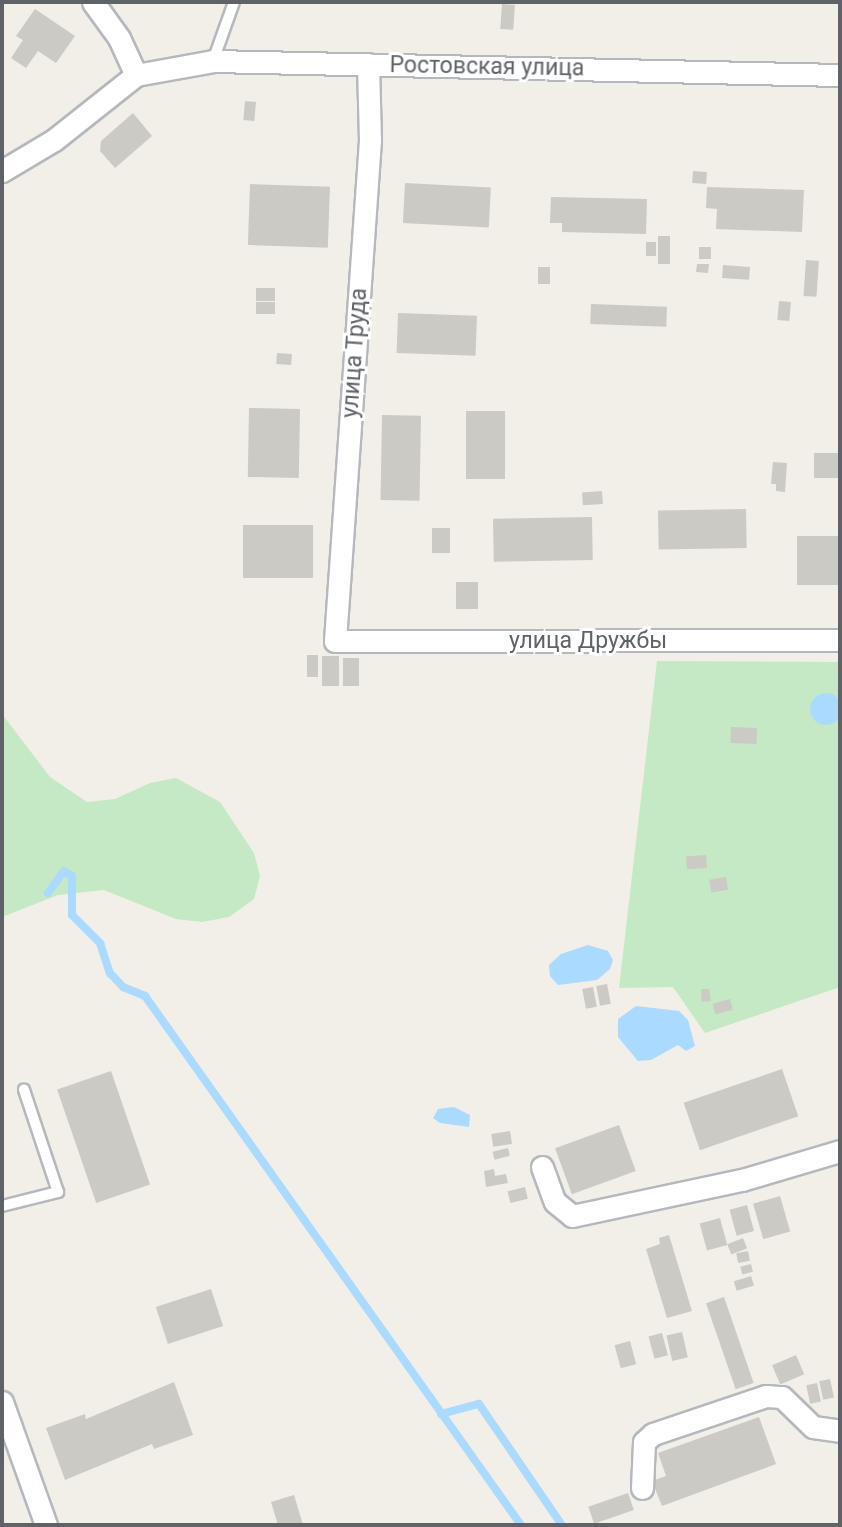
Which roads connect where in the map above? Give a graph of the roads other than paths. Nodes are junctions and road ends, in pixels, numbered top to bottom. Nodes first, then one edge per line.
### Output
1 (93, 2) edge
2 (234, 2) edge
3 (213, 61) junction
4 (368, 64) junction
5 (136, 75) junction
6 (840, 75) edge
7 (2, 171) edge
8 (840, 640) edge
9 (335, 641) joint
10 (24, 1090) dead end
11 (840, 1151) edge
12 (542, 1167) dead end
13 (2, 1206) edge
14 (2, 1402) edge
15 (840, 1431) edge
16 (642, 1488) dead end
17 (46, 1525) edge

1 - 5 street
2 - 3 lane
3 - 4 street, Ростовская улица
3 - 5 street, Ростовская улица
4 - 6 street, Ростовская улица
4 - 9 street, улица Труда
5 - 7 street
8 - 9 street, улица Дружбы
10 - 13 lane
11 - 12 street
14 - 17 street
15 - 16 street

